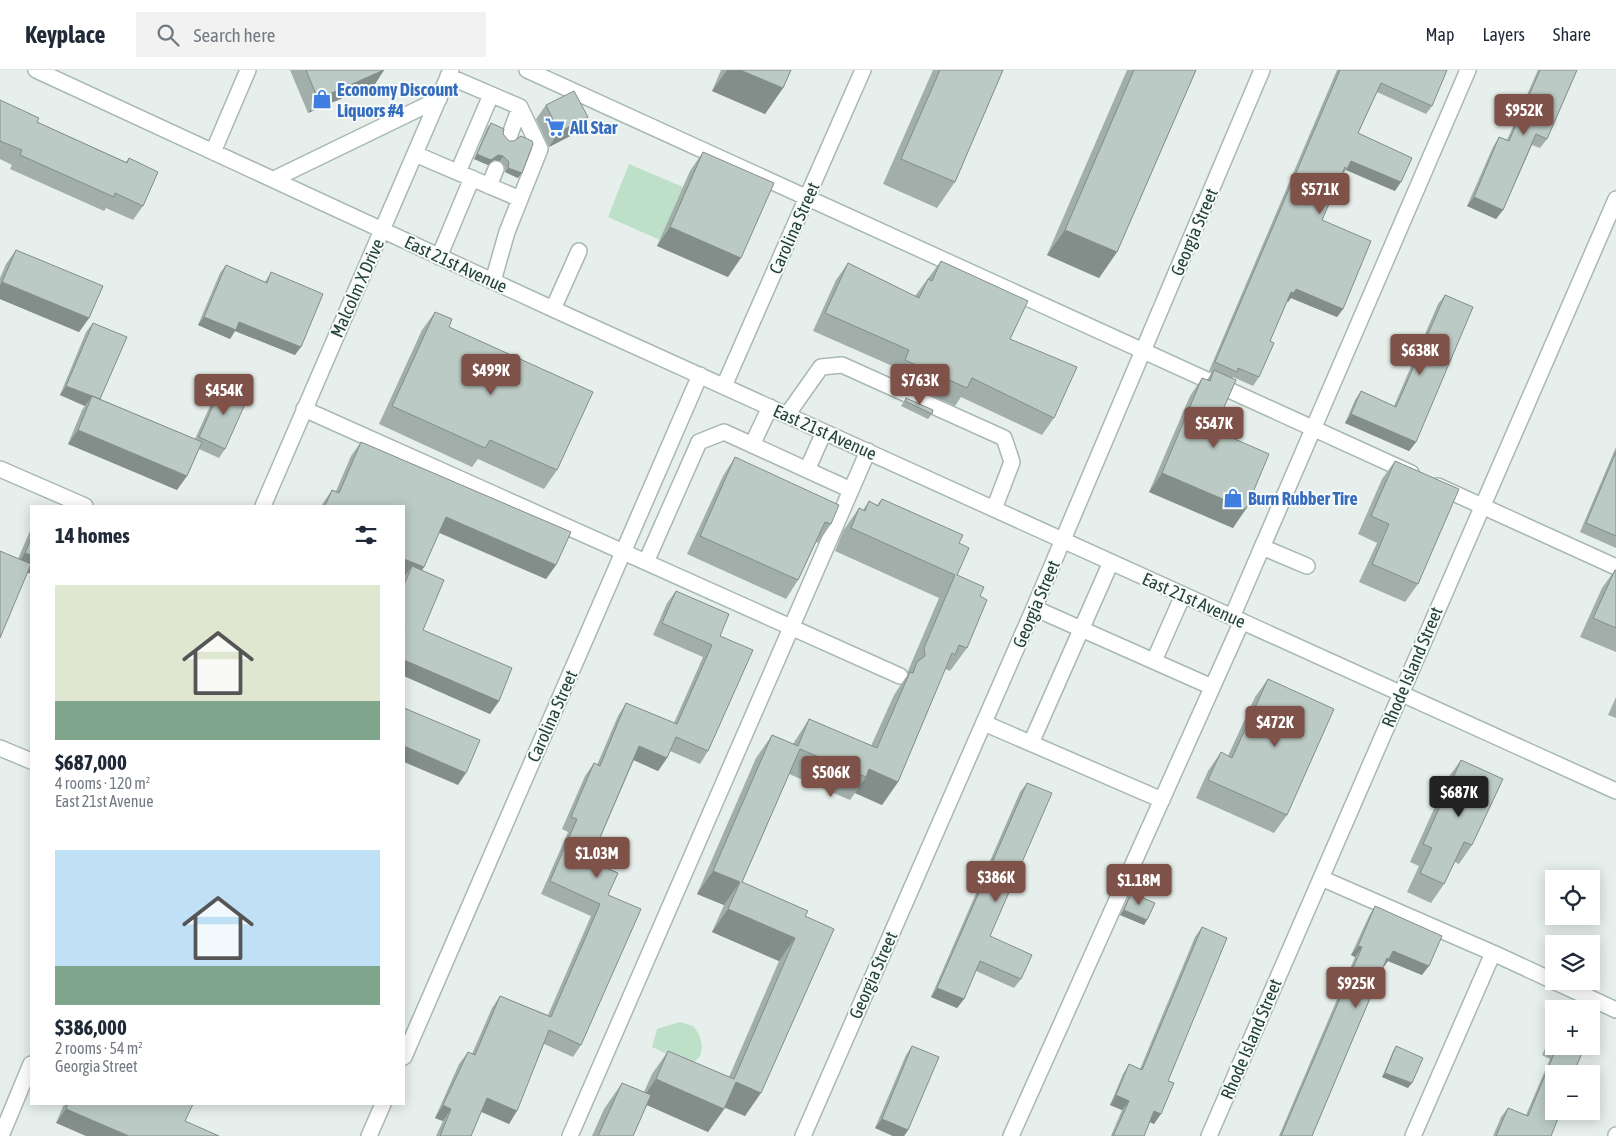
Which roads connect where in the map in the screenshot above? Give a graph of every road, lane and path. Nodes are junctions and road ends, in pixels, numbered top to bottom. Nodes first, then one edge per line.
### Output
1 (248, 70) edge
2 (527, 70) edge
3 (863, 70) edge
4 (1262, 70) edge
5 (1468, 70) edge
6 (42, 72) edge
7 (450, 73) edge
8 (491, 95) junction
9 (439, 99) junction
10 (520, 107) junction
11 (509, 137) dead end
12 (213, 152) junction
13 (415, 154) junction
14 (496, 169) dead end
15 (465, 175) junction
16 (274, 179) junction
17 (489, 186) junction
18 (807, 197) junction
19 (520, 199) junction
20 (1616, 199) edge
21 (382, 230) junction
22 (579, 250) dead end
23 (440, 256) junction
24 (493, 281) junction
25 (554, 309) junction
26 (1143, 351) junction
27 (700, 375) junction
28 (724, 386) junction
29 (770, 407) junction
30 (304, 409) junction
31 (787, 415) junction
32 (1314, 429) junction
33 (824, 432) junction
34 (670, 443) junction
35 (752, 445) junction
36 (868, 452) junction
37 (694, 454) junction
38 (0, 469) edge
39 (807, 470) junction
40 (851, 490) junction
41 (647, 496) junction
42 (83, 505) edge
43 (263, 505) edge
44 (1482, 506) junction
45 (670, 507) junction
46 (994, 509) junction
47 (1063, 540) junction
48 (1262, 547) junction
49 (624, 551) junction
50 (646, 562) junction
51 (1111, 562) junction
52 (1307, 566) dead end
53 (1616, 567) edge
54 (1183, 595) junction
55 (1034, 608) junction
56 (1237, 619) junction
57 (791, 627) junction
58 (1082, 629) junction
59 (1154, 661) junction
60 (900, 676) dead end
61 (1212, 687) junction
62 (1401, 694) junction
63 (984, 723) junction
64 (1031, 743) junction
65 (0, 748) edge
66 (30, 761) edge
67 (1616, 791) edge
68 (1162, 800) junction
69 (1321, 878) junction
70 (1493, 953) junction
71 (1616, 1010) edge
72 (405, 1055) edge
73 (30, 1066) edge
74 (383, 1105) edge
75 (1, 1136) edge
76 (369, 1136) edge
77 (570, 1136) edge
78 (803, 1136) edge
79 (1011, 1136) edge
80 (1209, 1136) edge
81 (1413, 1136) edge

1 - 12 street
2 - 18 street
3 - 18 street, Carolina Street
4 - 26 street, Georgia Street
5 - 32 street
6 - 12 street, East 21st Avenue
7 - 8 street
7 - 9 street, Malcolm X Drive
8 - 10 street
8 - 15 street
9 - 13 street, Malcolm X Drive
9 - 16 street
10 - 11 street
10 - 19 street
12 - 16 street, East 21st Avenue
13 - 15 street
13 - 21 street, Malcolm X Drive
14 - 17 street
15 - 17 street
15 - 23 street
16 - 21 street, East 21st Avenue
17 - 19 street
18 - 26 street
18 - 28 street, Carolina Street
19 - 24 street
20 - 44 street, Rhode Island Street
21 - 23 street, East 21st Avenue
21 - 30 street, Malcolm X Drive
22 - 25 street
23 - 24 street, East 21st Avenue
24 - 25 street, East 21st Avenue
25 - 27 street, East 21st Avenue
26 - 32 street
26 - 47 street, Georgia Street
27 - 28 street, East 21st Avenue
27 - 34 street, Carolina Street
28 - 29 street, East 21st Avenue
29 - 31 street, East 21st Avenue
29 - 35 street
30 - 43 street, Malcolm X Drive
30 - 49 street
31 - 33 street, East 21st Avenue
31 - 46 street
32 - 44 street
32 - 48 street
33 - 36 street, East 21st Avenue
33 - 39 street
34 - 37 street
34 - 41 street, Carolina Street
35 - 37 street
35 - 39 street
36 - 40 street
36 - 46 street, East 21st Avenue
37 - 45 street
38 - 42 street
39 - 40 street
40 - 57 street
41 - 45 street
41 - 49 street, Carolina Street
44 - 53 street
44 - 62 street, Rhode Island Street
45 - 50 street
46 - 47 street, East 21st Avenue
47 - 51 street, East 21st Avenue
47 - 55 street, Georgia Street
48 - 52 street
48 - 56 street
49 - 50 street
49 - 72 street, Carolina Street
50 - 57 street
51 - 54 street, East 21st Avenue
51 - 58 street
54 - 56 street, East 21st Avenue
54 - 59 street
55 - 58 street
55 - 63 street, Georgia Street
56 - 61 street
56 - 62 street, East 21st Avenue
57 - 60 street
57 - 77 street
58 - 59 street
58 - 64 street
59 - 61 street
61 - 68 street
62 - 67 street, East 21st Avenue
62 - 69 street, Rhode Island Street
63 - 64 street
63 - 78 street, Georgia Street
64 - 68 street
65 - 66 street
68 - 79 street
69 - 70 street
69 - 80 street, Rhode Island Street
70 - 71 street
70 - 81 street
73 - 75 street
74 - 76 street

